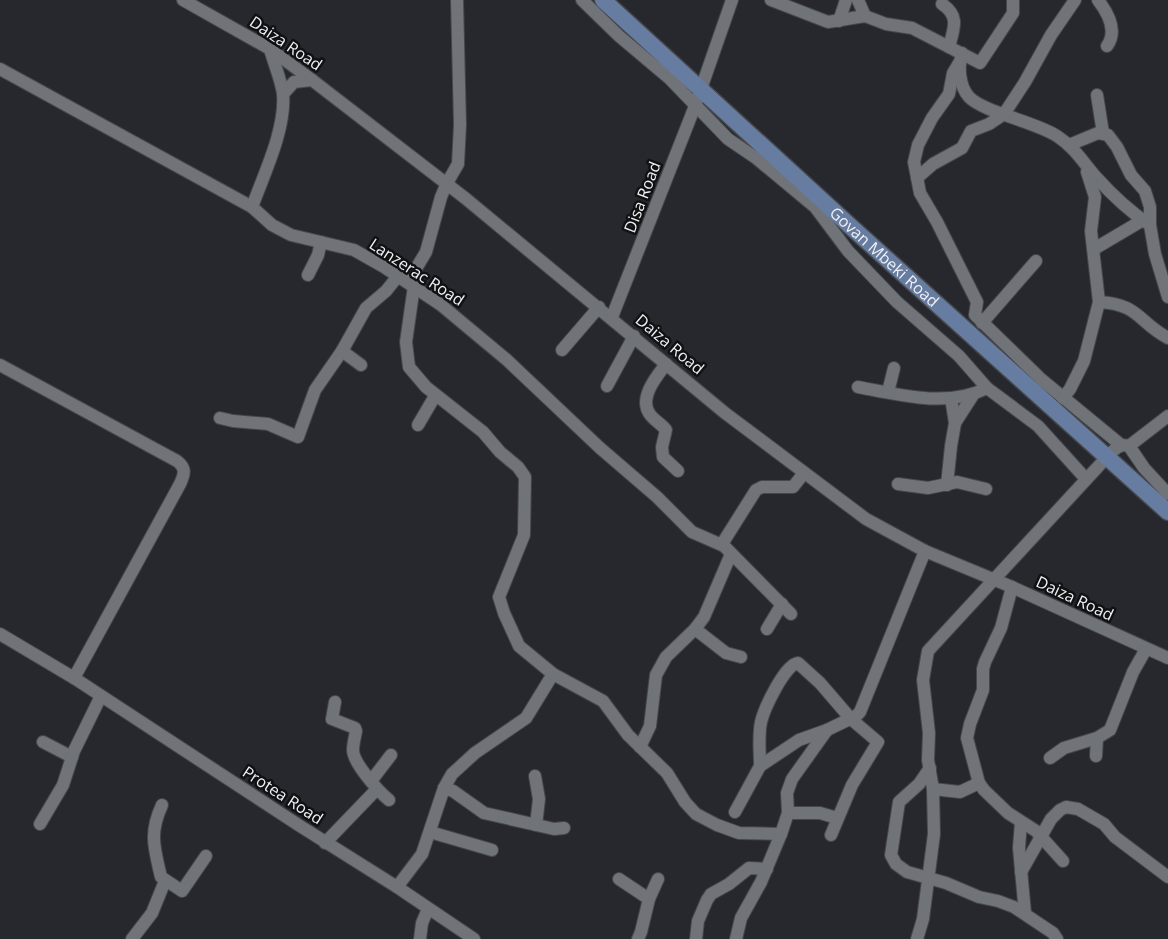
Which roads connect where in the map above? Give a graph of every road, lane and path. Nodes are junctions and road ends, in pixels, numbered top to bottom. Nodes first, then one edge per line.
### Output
1 (183, 0) edge
2 (457, 0) edge
3 (582, 0) edge
4 (603, 0) edge
5 (732, 0) edge
6 (771, 0) edge
7 (846, 0) edge
8 (858, 0) edge
9 (1012, 0) edge
10 (1075, 0) edge
11 (1098, 0) edge
12 (942, 4) dead end
13 (866, 16) junction
14 (839, 21) junction
15 (1107, 46) dead end
16 (949, 47) junction
17 (270, 49) junction
18 (961, 58) junction
19 (0, 69) edge
20 (312, 80) junction
21 (701, 89) junction
22 (283, 94) junction
23 (1097, 95) dead end
24 (695, 106) junction
25 (1004, 114) junction
26 (1103, 133) junction
27 (1069, 145) junction
28 (1083, 162) junction
29 (916, 178) junction
30 (447, 183) junction
31 (252, 207) junction
32 (1147, 223) junction
33 (321, 242) junction
34 (1094, 249) junction
35 (1036, 261) dead end
36 (308, 275) dead end
37 (407, 282) junction
38 (1168, 297) edge
39 (1099, 302) junction
40 (599, 307) junction
41 (612, 317) junction
42 (982, 323) junction
43 (634, 336) junction
44 (1168, 338) edge
45 (562, 350) dead end
46 (342, 351) junction
47 (666, 364) junction
48 (0, 365) edge
49 (361, 365) dead end
50 (894, 368) dead end
51 (607, 386) dead end
52 (858, 387) dead end
53 (987, 388) junction
54 (888, 392) junction
55 (973, 395) junction
56 (435, 396) junction
57 (951, 398) junction
58 (1063, 398) junction
59 (1168, 416) edge
60 (220, 418) dead end
61 (955, 423) junction
62 (418, 425) dead end
63 (1125, 445) junction
64 (1107, 457) junction
65 (678, 471) dead end
66 (804, 473) junction
67 (1086, 479) junction
68 (898, 484) dead end
69 (947, 485) junction
70 (986, 489) dead end
71 (1167, 490) edge
72 (1168, 512) edge
73 (722, 544) junction
74 (924, 551) junction
75 (731, 554) junction
76 (994, 579) junction
77 (1012, 587) junction
78 (695, 629) junction
79 (767, 629) dead end
80 (0, 634) edge
81 (1146, 649) junction
82 (741, 657) dead end
83 (1168, 658) edge
84 (553, 674) junction
85 (74, 678) junction
86 (100, 696) junction
87 (334, 702) dead end
88 (851, 719) junction
89 (827, 730) junction
90 (1097, 738) junction
91 (43, 742) dead end
92 (640, 747) junction
93 (786, 748) junction
94 (391, 755) dead end
95 (1096, 756) dead end
96 (72, 757) junction
97 (1050, 758) dead end
98 (801, 765) junction
99 (760, 766) junction
100 (930, 768) junction
101 (535, 776) dead end
102 (979, 783) junction
103 (374, 786) junction
104 (444, 788) junction
105 (933, 789) junction
106 (388, 800) dead end
107 (162, 804) dead end
108 (735, 812) dead end
109 (788, 813) junction
110 (837, 818) junction
111 (1021, 822) junction
112 (40, 824) dead end
113 (537, 825) junction
114 (564, 828) dead end
115 (430, 832) junction
116 (781, 834) junction
117 (831, 835) dead end
118 (1041, 837) junction
119 (326, 843) junction
120 (492, 850) dead end
121 (206, 855) dead end
122 (1063, 861) dead end
123 (767, 869) junction
124 (1021, 872) junction
125 (928, 878) junction
126 (1168, 878) edge
127 (619, 879) dead end
128 (658, 879) dead end
129 (165, 881) junction
130 (397, 887) junction
131 (649, 899) junction
132 (428, 909) junction
133 (1025, 913) junction
134 (132, 939) edge
135 (420, 939) edge
136 (474, 939) edge
137 (638, 939) edge
138 (696, 939) edge
139 (736, 939) edge
140 (917, 939) edge
141 (1057, 939) edge

1 - 17 street, Daiza Road
2 - 30 street
3 - 24 street
4 - 21 main road, Govan Mbeki Road
5 - 21 street, Disa Road
6 - 14 street
7 - 14 street
8 - 13 street
9 - 18 street
10 - 25 street
11 - 15 street
12 - 16 street
13 - 14 street
13 - 16 street
16 - 18 street
17 - 20 street, Daiza Road
17 - 22 street
18 - 25 street
18 - 29 street
19 - 31 street, Lanzerac Road
20 - 22 street
20 - 30 street, Daiza Road
21 - 24 street, Disa Road
21 - 64 main road, Govan Mbeki Road
22 - 31 street
23 - 26 street
24 - 41 street, Disa Road
24 - 53 street
25 - 27 street
25 - 29 street
26 - 27 street
26 - 32 street
27 - 28 street
28 - 32 street
28 - 34 street
29 - 42 street
30 - 37 street
30 - 40 street, Daiza Road
31 - 33 street, Lanzerac Road
32 - 34 street
32 - 38 street
33 - 36 street
33 - 37 street, Lanzerac Road
34 - 39 street
35 - 42 street
37 - 46 street
37 - 56 street
37 - 73 street, Lanzerac Road
39 - 44 street
39 - 58 street
40 - 41 street, Daiza Road
40 - 45 street
41 - 43 street, Daiza Road
42 - 58 street
43 - 47 street, Daiza Road
43 - 51 street
46 - 49 street
46 - 60 street
47 - 65 street
47 - 66 street, Daiza Road
48 - 85 street
50 - 54 street
52 - 54 street
53 - 55 street
53 - 67 street
54 - 57 street
55 - 57 street
55 - 61 street
56 - 62 street
56 - 84 street
57 - 61 street
58 - 63 street
59 - 63 street
61 - 69 street
63 - 64 street
63 - 71 street
64 - 67 street
64 - 72 main road, Govan Mbeki Road
66 - 73 street
66 - 74 street, Daiza Road
67 - 76 street
68 - 69 street
69 - 70 street
73 - 75 street
74 - 76 street, Daiza Road
74 - 88 street
75 - 78 street
75 - 79 street
76 - 77 street, Daiza Road
76 - 100 street
77 - 81 street, Daiza Road
77 - 102 street
78 - 82 street
78 - 92 street
80 - 85 street, Protea Road
81 - 83 street, Daiza Road
81 - 90 street
84 - 92 street
84 - 104 street
85 - 86 street, Protea Road
86 - 96 street
86 - 119 street, Protea Road
87 - 103 street
88 - 89 street
88 - 99 street
88 - 110 street
89 - 93 street
89 - 98 street
90 - 95 street
90 - 97 street
91 - 96 street
92 - 116 street
93 - 98 street
93 - 99 street
94 - 103 street
96 - 112 street
98 - 109 street
99 - 108 street
100 - 105 street
100 - 125 street
101 - 113 street
102 - 105 street
102 - 111 street
103 - 106 street
103 - 119 street
104 - 113 street
104 - 115 street
105 - 125 street
107 - 129 street
109 - 110 street
109 - 116 street
110 - 117 street
111 - 118 street
111 - 124 street
113 - 114 street
115 - 120 street
115 - 130 street
116 - 123 street
118 - 122 street
118 - 124 street
118 - 126 street
119 - 130 street, Protea Road
121 - 129 street
123 - 138 street
123 - 139 street
124 - 133 street
125 - 133 street
125 - 140 street
127 - 131 street
128 - 131 street
129 - 134 street
130 - 132 street, Protea Road
131 - 137 street
132 - 135 street
132 - 136 street, Protea Road
133 - 141 street

